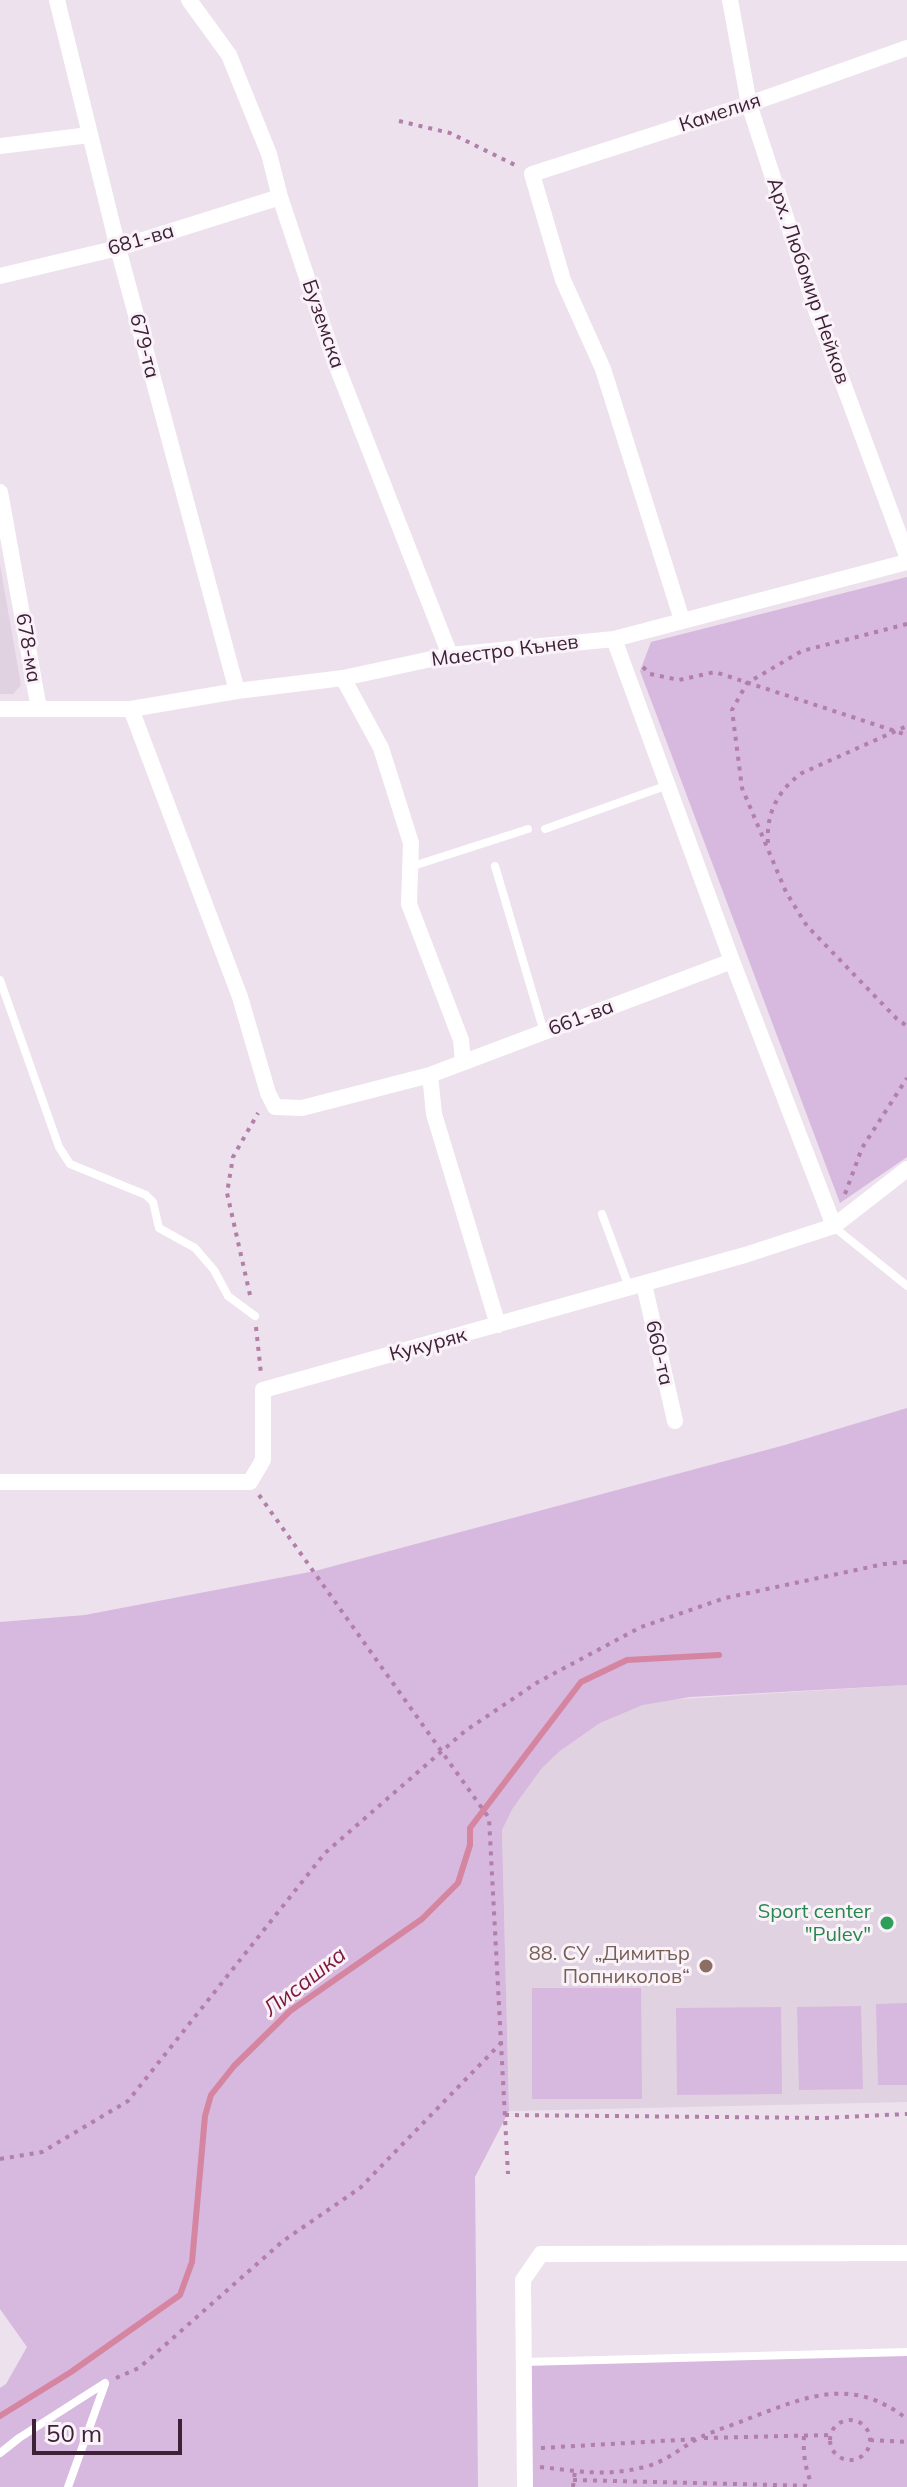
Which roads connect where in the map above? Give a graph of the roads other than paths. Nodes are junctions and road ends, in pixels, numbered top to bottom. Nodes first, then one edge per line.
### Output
1 (57, 0) edge
2 (189, 0) edge
3 (730, 0) edge
4 (907, 48) edge
5 (749, 104) junction
6 (89, 135) junction
7 (0, 146) edge
8 (280, 197) junction
9 (118, 248) junction
10 (0, 276) edge
11 (0, 492) edge
12 (907, 559) edge
13 (682, 620) junction
14 (614, 639) junction
15 (450, 655) junction
16 (343, 678) junction
17 (237, 691) junction
18 (0, 709) edge
19 (39, 709) junction
20 (131, 709) junction
21 (669, 785) junction
22 (528, 829) dead end
23 (545, 829) dead end
24 (495, 866) dead end
25 (409, 868) junction
26 (732, 961) junction
27 (0, 980) edge
28 (544, 1032) junction
29 (463, 1062) junction
30 (430, 1075) junction
31 (907, 1169) edge
32 (602, 1214) dead end
33 (834, 1226) junction
34 (636, 1286) junction
35 (907, 1286) edge
36 (255, 1316) road end
37 (498, 1325) junction
38 (675, 1421) dead end
39 (0, 1482) edge
40 (907, 2253) edge
41 (907, 2352) edge
42 (524, 2362) junction
43 (0, 2453) edge
44 (68, 2487) edge
45 (525, 2487) edge

1 - 6 street, 679-та
2 - 8 street, Буземска
3 - 5 street, Арх. Любомир Нейков
4 - 5 street, Камелия
5 - 12 street, Арх. Любомир Нейков
5 - 13 street, Камелия
6 - 7 street
6 - 9 street, 679-та
8 - 9 street, 681-ва
8 - 15 street, Буземска
9 - 10 street, 681-ва
9 - 17 street, 679-та
11 - 19 street, 678-ма
12 - 13 street, Маестро Кънев
13 - 14 street, Маестро Кънев
14 - 15 street, Маестро Кънев
14 - 21 street
15 - 16 street, Маестро Кънев
16 - 17 street, Маестро Кънев
16 - 25 street
17 - 20 street, Маестро Кънев
18 - 19 street, Маестро Кънев
19 - 20 street, Маестро Кънев
20 - 30 street, 661-ва
21 - 23 lane
21 - 26 street
22 - 25 lane
24 - 28 lane
25 - 29 street
26 - 28 street, 661-ва
26 - 33 street
27 - 36 lane
28 - 29 street, 661-ва
29 - 30 street, 661-ва
30 - 37 street
31 - 33 street, Кукуряк
32 - 34 lane
33 - 34 street, Кукуряк
33 - 35 lane
34 - 37 street, Кукуряк
34 - 38 street, 660-та
37 - 39 street, Кукуряк
40 - 42 street
41 - 42 lane
42 - 45 street
43 - 44 lane

